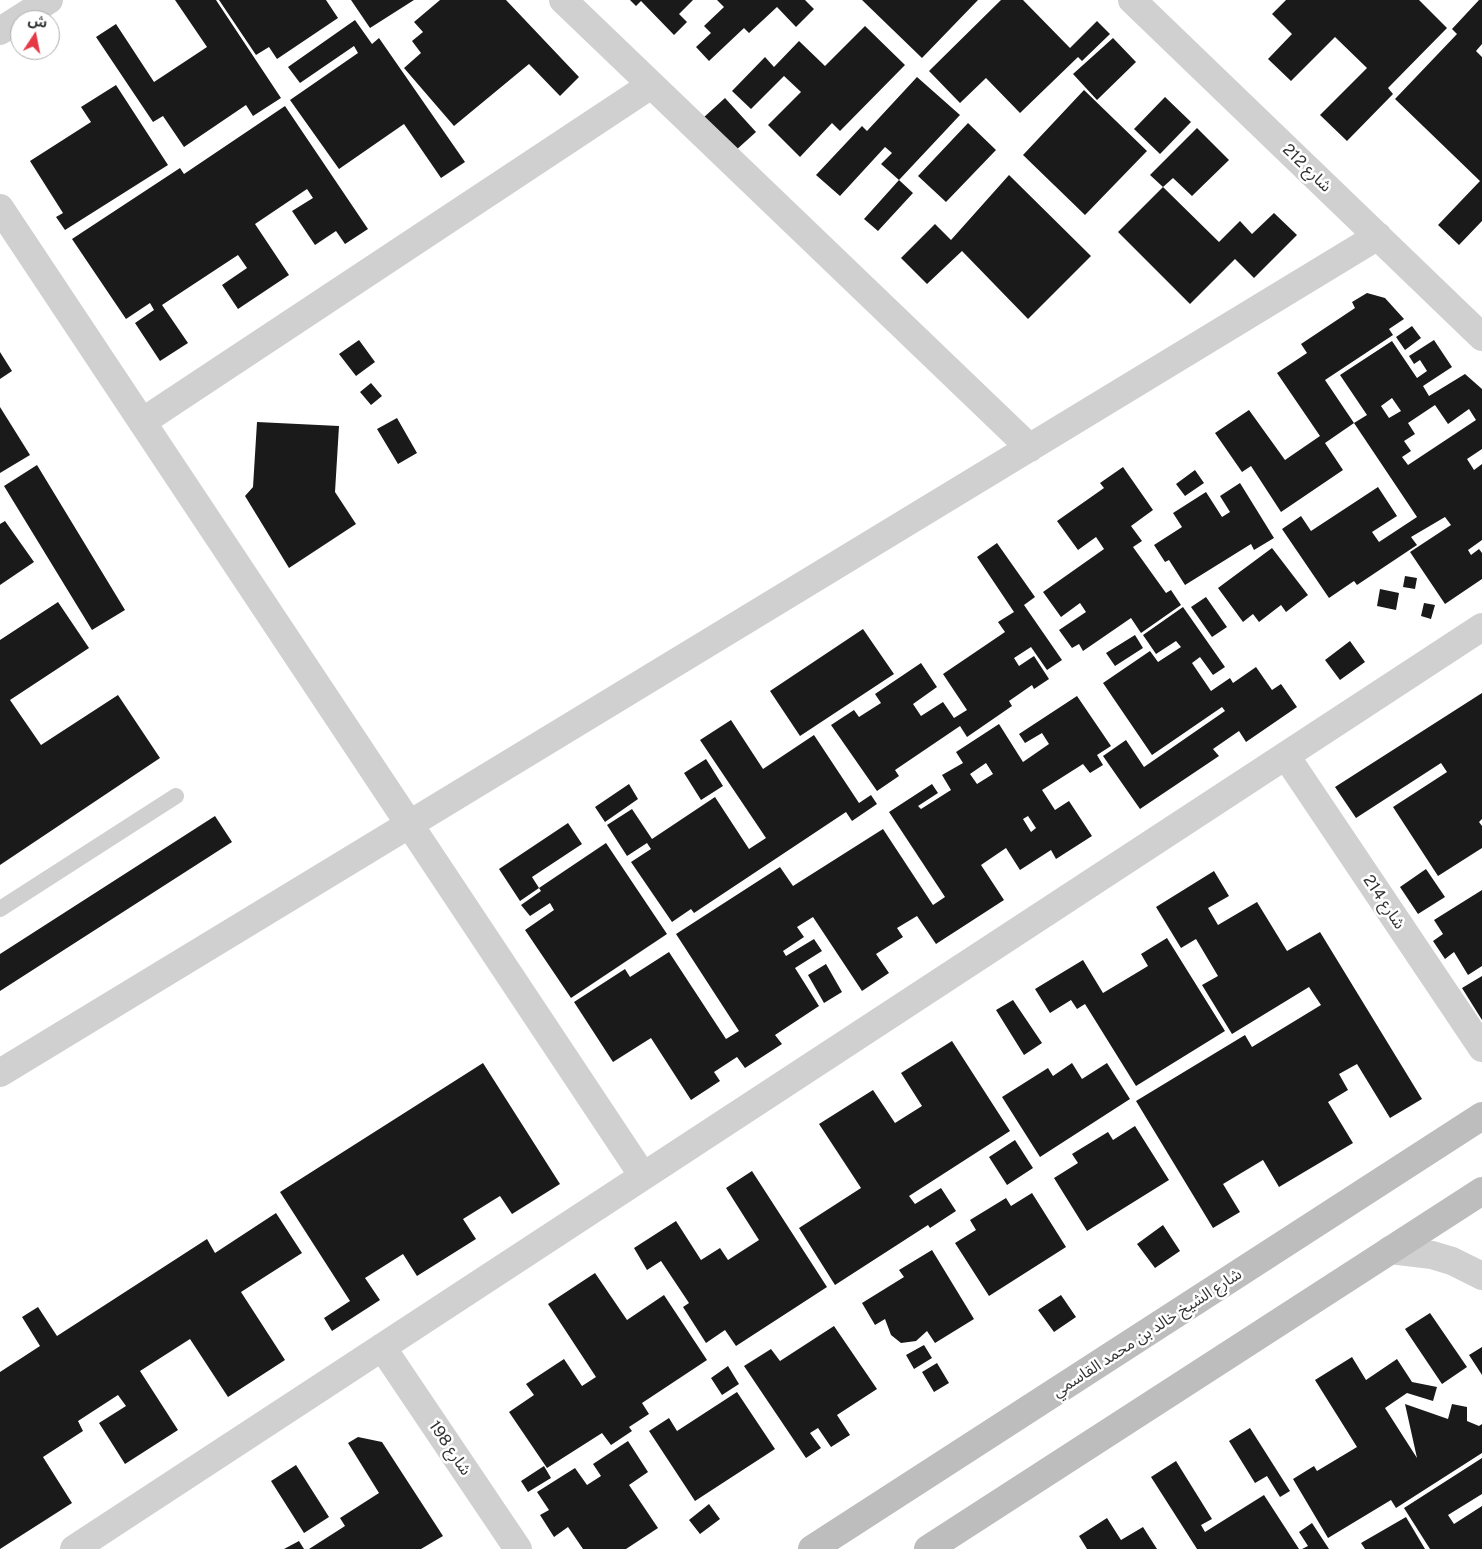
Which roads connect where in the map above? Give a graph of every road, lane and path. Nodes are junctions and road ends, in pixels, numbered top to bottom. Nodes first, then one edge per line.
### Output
1 (49, 0) edge
2 (563, 0) edge
3 (1132, 0) edge
4 (0, 32) edge
5 (651, 85) junction
6 (0, 208) edge
7 (1378, 236) junction
8 (1482, 337) edge
9 (142, 422) junction
10 (1030, 448) junction
11 (1482, 628) edge
12 (1286, 756) junction
13 (176, 796) dead end
14 (409, 824) junction
15 (0, 909) edge
16 (1482, 1048) edge
17 (0, 1073) edge
18 (1482, 1116) edge
19 (644, 1176) junction
20 (1482, 1191) edge
21 (1390, 1250) junction
22 (1482, 1276) edge
23 (382, 1347) junction
24 (74, 1549) edge
25 (518, 1549) edge
26 (812, 1549) edge
27 (928, 1549) edge

1 - 4 street
2 - 5 street
3 - 7 street, 212 شارع
5 - 9 street
5 - 10 street
6 - 9 street
7 - 8 street, 212 شارع
7 - 10 street
9 - 14 street
10 - 14 street
11 - 12 street
12 - 16 street, 214 شارع
12 - 19 street
13 - 15 lane
14 - 17 street
14 - 19 street
18 - 26 main road, شارع الشيخ خالد بن محمد القاسمي
19 - 23 street
20 - 21 main road
21 - 22 street
21 - 27 main road
23 - 24 street
23 - 25 street, شارع 198

